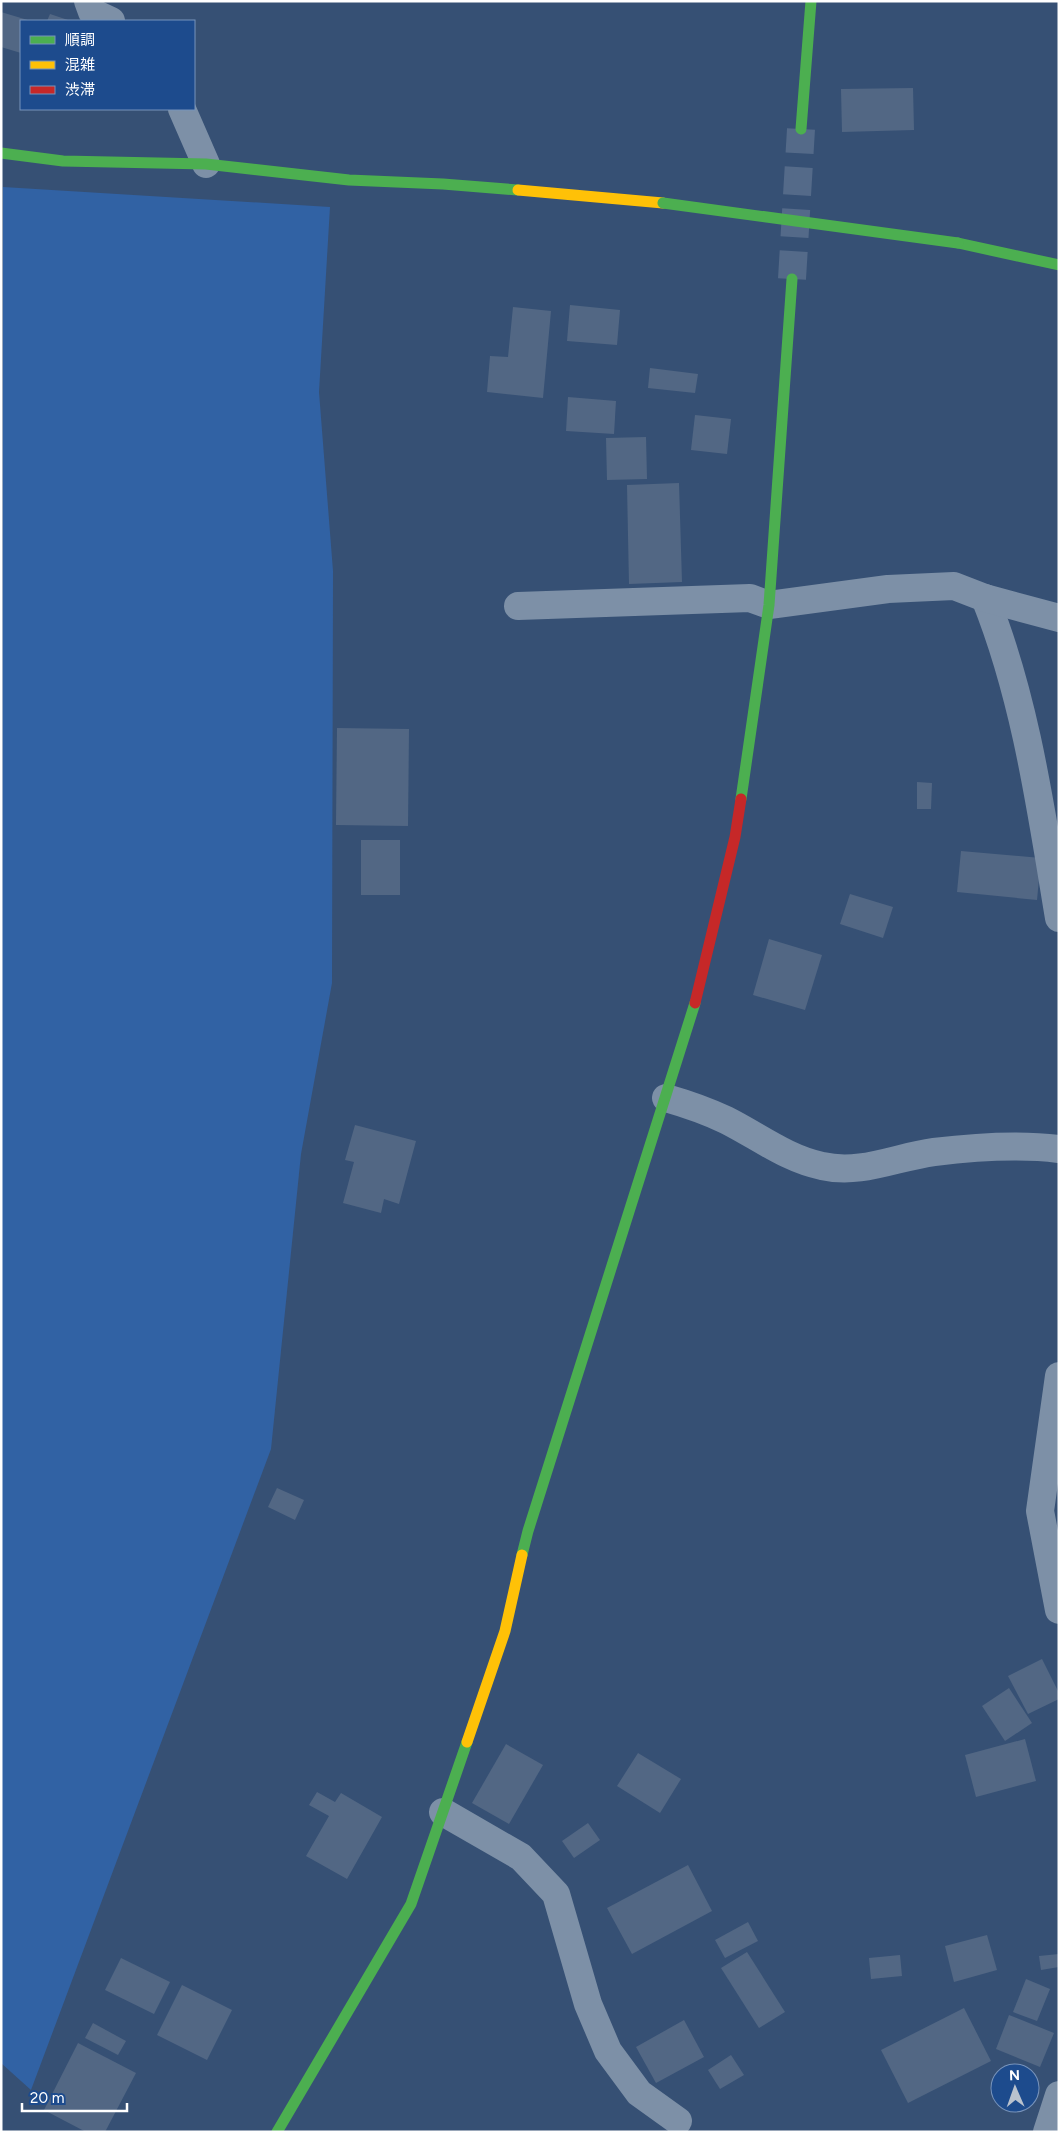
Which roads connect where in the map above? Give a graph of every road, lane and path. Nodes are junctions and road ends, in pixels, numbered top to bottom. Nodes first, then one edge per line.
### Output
1 (88, 1) edge
2 (811, 1) edge
3 (109, 20) edge
4 (182, 110) edge
5 (801, 130) tunnel mouth
6 (1, 153) edge
7 (206, 164) junction
8 (1059, 265) edge
9 (792, 279) tunnel mouth
10 (985, 598) junction
11 (769, 604) junction
12 (518, 606) dead end
13 (1059, 618) edge
14 (1059, 918) edge
15 (666, 1098) junction
16 (1059, 1149) edge
17 (1059, 1376) edge
18 (1059, 1610) edge
19 (443, 1812) junction
20 (1059, 2096) edge
21 (678, 2121) dead end
22 (277, 2132) edge
23 (1047, 2132) edge

1 - 3 street
2 - 5 street
4 - 7 street
6 - 7 street
7 - 8 street, bridge
9 - 11 street
10 - 11 street
10 - 13 street
10 - 14 street
11 - 12 street
11 - 15 street
15 - 16 street
15 - 19 street
17 - 18 street
19 - 21 street
19 - 22 street
20 - 23 street

